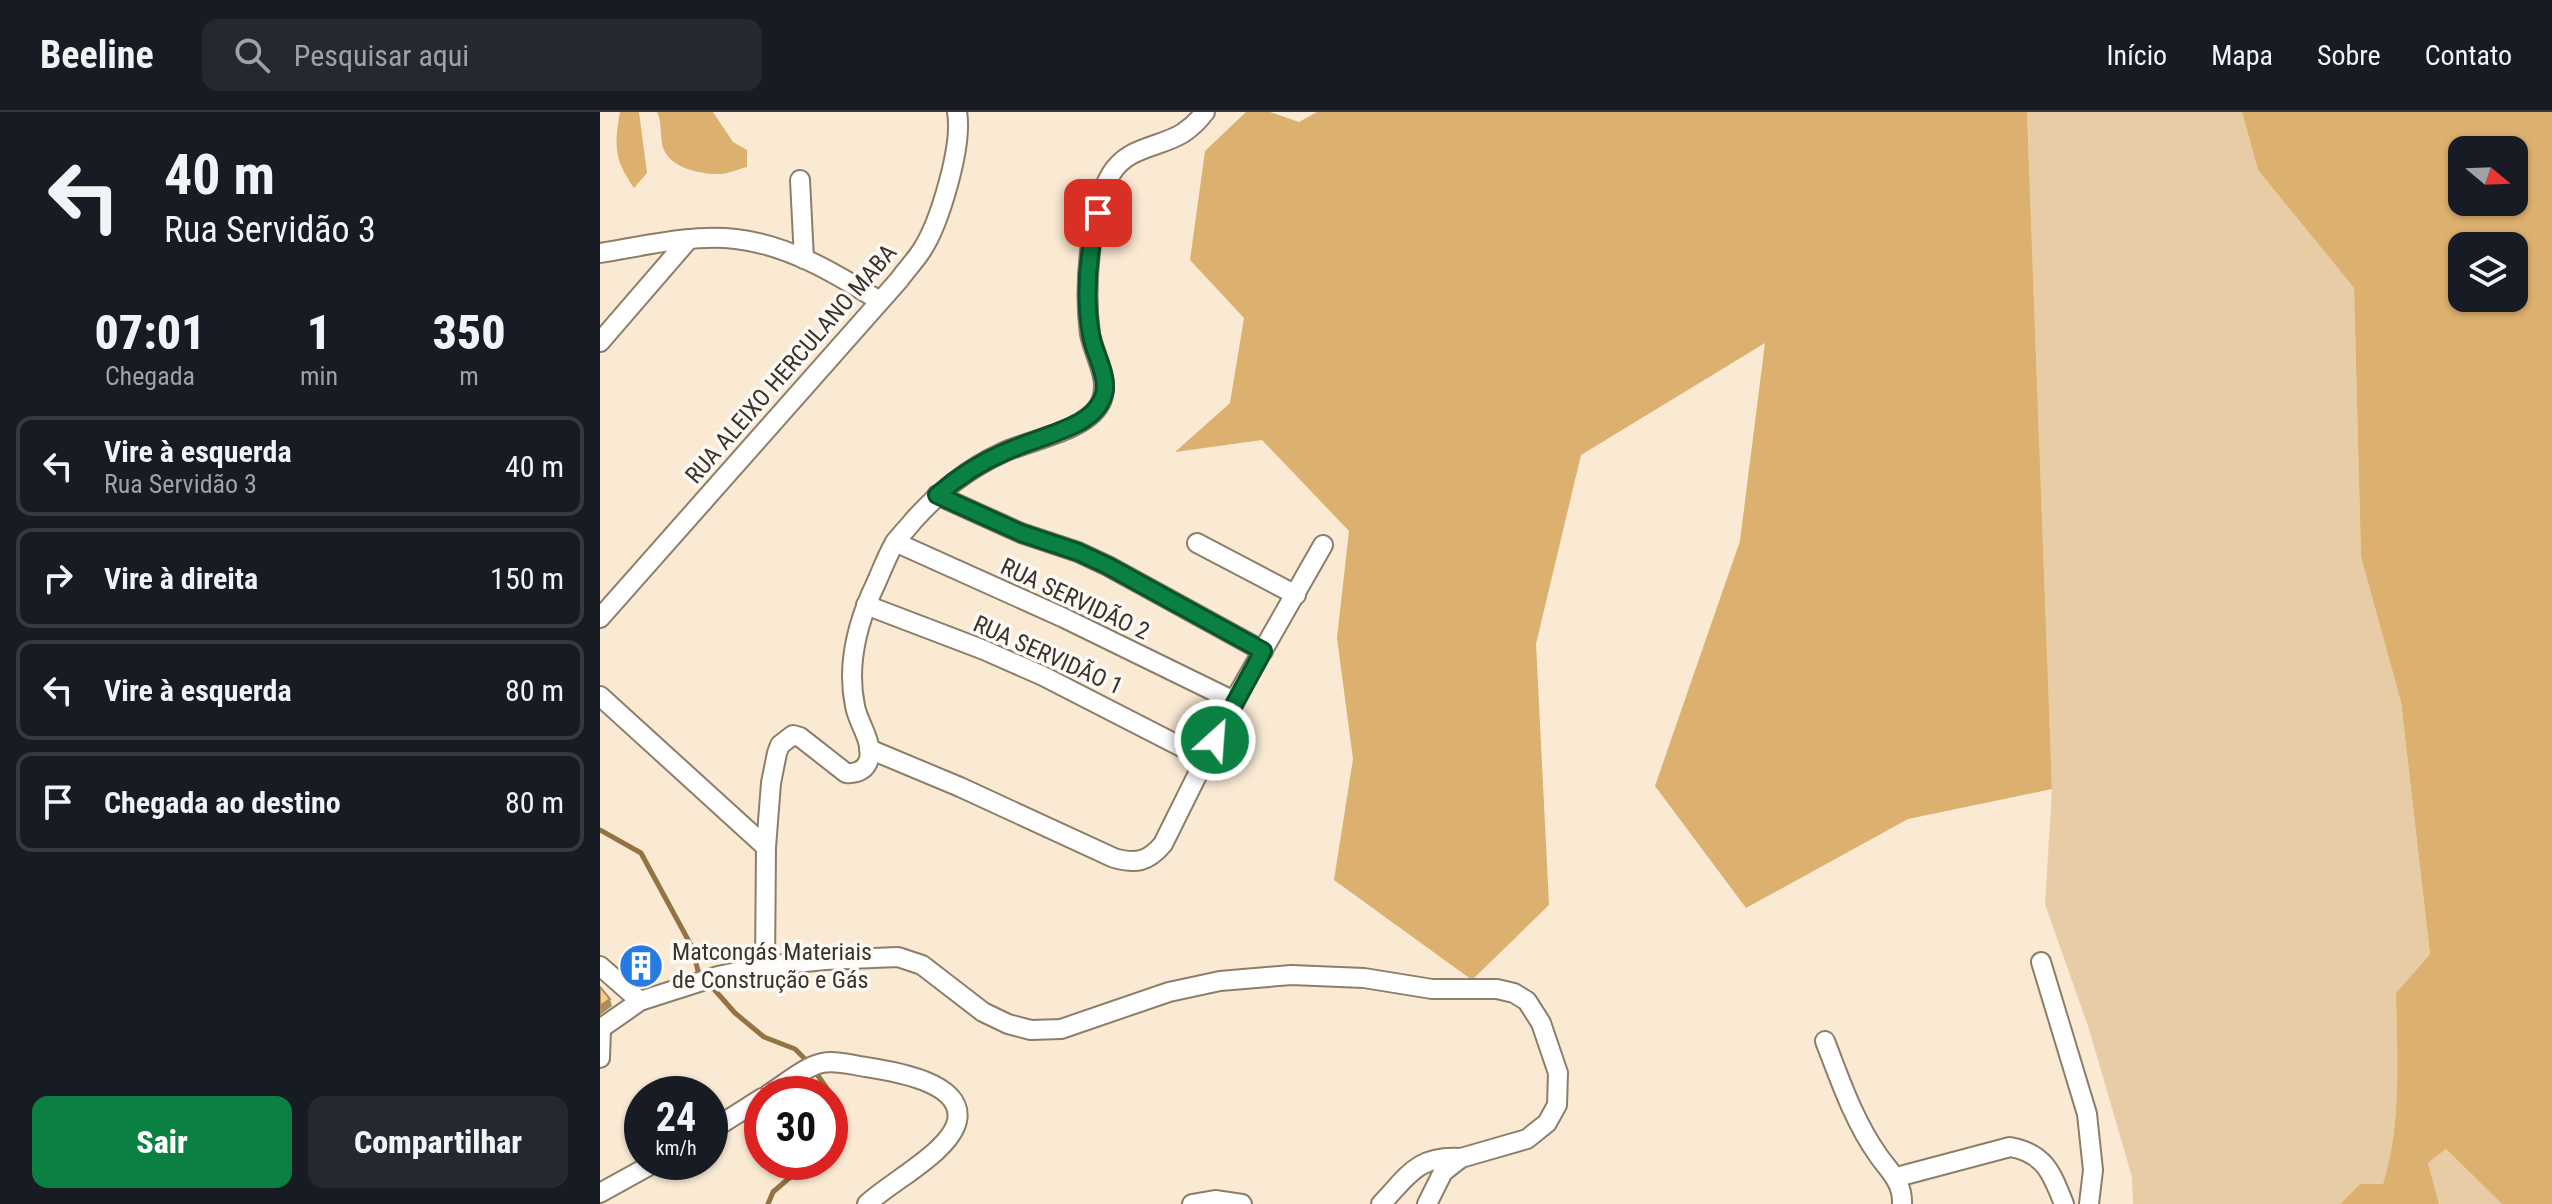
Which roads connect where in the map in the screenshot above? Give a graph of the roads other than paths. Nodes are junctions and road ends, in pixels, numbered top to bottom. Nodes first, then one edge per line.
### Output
1 (957, 112) edge
2 (1205, 112) edge
3 (800, 180) dead end
4 (689, 239) junction
5 (600, 253) edge
6 (804, 259) junction
7 (878, 300) junction
8 (600, 342) edge
9 (937, 495) junction
10 (895, 542) junction
11 (1197, 543) dead end
12 (1323, 545) dead end
13 (1296, 595) junction
14 (866, 605) junction
15 (600, 618) edge
16 (1263, 651) junction
17 (600, 696) edge
18 (1234, 701) junction
19 (869, 749) junction
20 (1205, 759) junction
21 (766, 847) junction
22 (2041, 962) dead end
23 (600, 966) edge
24 (765, 966) junction
25 (640, 1001) junction
26 (600, 1029) edge
27 (1825, 1041) dead end
28 (600, 1058) edge
29 (798, 1076) edge
30 (1461, 1158) junction
31 (1897, 1177) junction
32 (624, 1180) edge
33 (600, 1193) edge
34 (867, 1204) edge
35 (1192, 1204) edge
36 (1242, 1204) edge
37 (1381, 1204) edge
38 (1427, 1204) edge
39 (1902, 1204) edge
40 (2064, 1204) edge
41 (2089, 1204) edge

1 - 7 street, RUA ALEIXO HERCULANO MABA
2 - 9 street
3 - 6 street
4 - 5 street
4 - 6 street
4 - 8 street
6 - 7 street
7 - 15 street, RUA ALEIXO HERCULANO MABA
9 - 10 street
9 - 16 street
10 - 14 street
10 - 18 street, RUA SERVIDÃO 2
11 - 13 street
12 - 13 street
13 - 16 street
14 - 19 street
14 - 20 street, RUA SERVIDÃO 1
16 - 18 street
17 - 21 street
18 - 20 street
19 - 20 street
19 - 21 street
21 - 24 street
22 - 41 street
23 - 25 street
24 - 25 street
24 - 30 street
25 - 26 street
26 - 28 street
27 - 31 street
29 - 34 street
30 - 37 street
30 - 38 street
31 - 39 street
31 - 40 street
32 - 33 street
35 - 36 street

